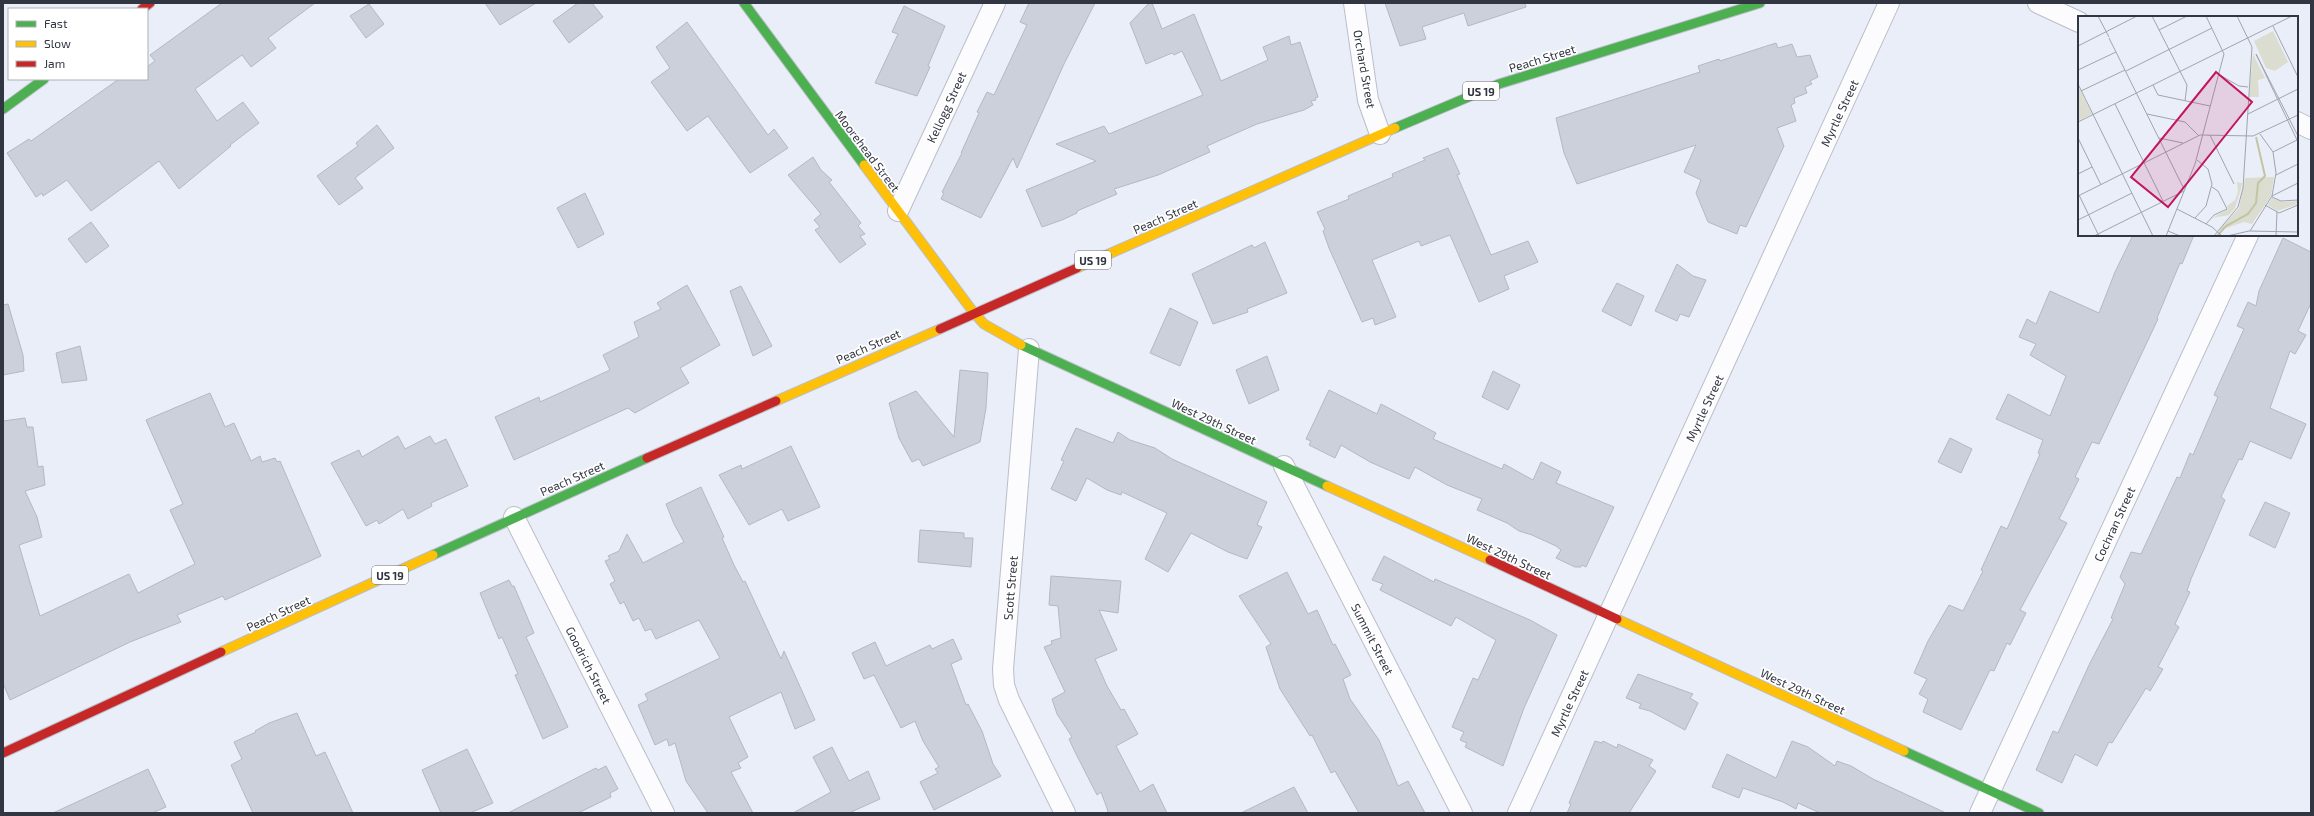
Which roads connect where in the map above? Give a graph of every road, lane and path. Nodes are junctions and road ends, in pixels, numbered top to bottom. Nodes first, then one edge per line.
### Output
1 (744, 3) edge
2 (995, 3) edge
3 (1354, 3) edge
4 (1760, 3) edge
5 (1889, 3) edge
6 (2038, 3) edge
7 (2078, 22) edge
8 (43, 80) edge
9 (3, 109) edge
10 (1380, 134) junction
11 (898, 211) junction
12 (2248, 236) edge
13 (974, 313) junction
14 (1030, 349) junction
15 (1284, 466) junction
16 (514, 517) junction
17 (1609, 615) junction
18 (3, 753) edge
19 (1990, 791) junction
20 (664, 813) edge
21 (1066, 813) edge
22 (1462, 813) edge
23 (1518, 813) edge
24 (1980, 813) edge
25 (2039, 813) edge

1 - 11 main road, Moorehead Street
2 - 11 street, Kellogg Street
3 - 10 street, Orchard Street
4 - 10 main road, Peach Street / US 19
5 - 17 street, Myrtle Street
6 - 7 street
8 - 9 main road
10 - 13 main road, Peach Street / US 19
11 - 13 main road, Moorehead Street
12 - 19 street, Cochran Street
13 - 14 main road, West 29th Street
13 - 16 main road, Peach Street / US 19
14 - 15 main road, West 29th Street
14 - 21 street, Scott Street
15 - 17 main road, West 29th Street
15 - 22 street, Summit Street
16 - 18 main road, Peach Street / US 19
16 - 20 street, Goodrich Street
17 - 19 main road, West 29th Street
17 - 23 street, Myrtle Street
19 - 24 street, Cochran Street
19 - 25 main road, West 29th Street

